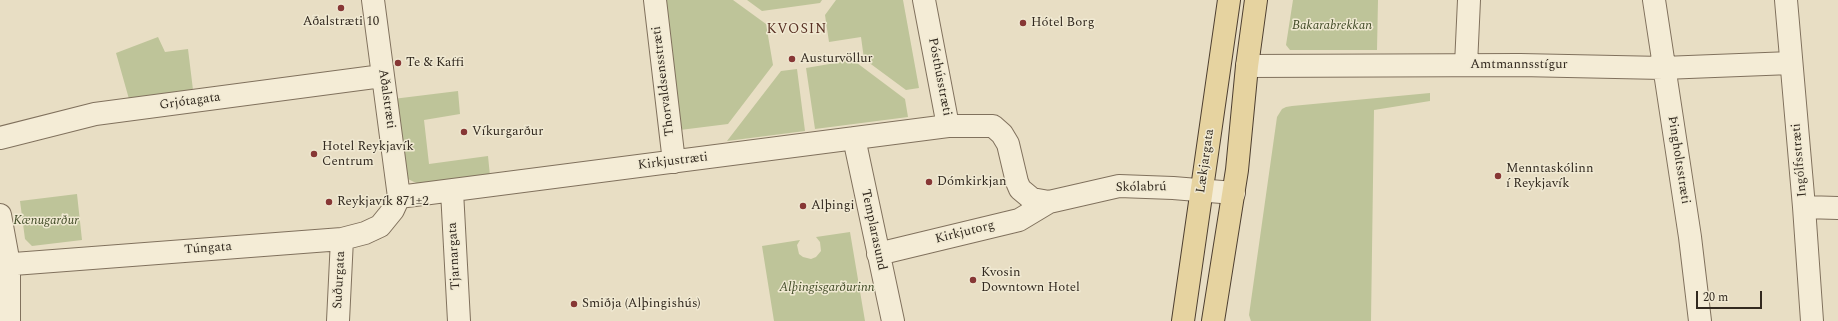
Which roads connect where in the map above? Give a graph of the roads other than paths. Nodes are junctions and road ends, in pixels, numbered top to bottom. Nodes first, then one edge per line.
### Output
1 (373, 0) edge
2 (655, 0) edge
3 (924, 0) edge
4 (1229, 0) edge
5 (1256, 0) edge
6 (1469, 0) edge
7 (1654, 0) edge
8 (1786, 0) edge
9 (1791, 63) junction
10 (1466, 65) junction
11 (1247, 66) junction
12 (1664, 68) junction
13 (382, 76) junction
14 (948, 126) junction
15 (0, 138) edge
16 (854, 138) junction
17 (674, 162) junction
18 (452, 190) junction
19 (1202, 190) junction
20 (1234, 193) junction
21 (399, 197) junction
22 (1049, 202) junction
23 (1804, 207) junction
24 (1838, 208) edge
25 (0, 215) edge
26 (342, 239) junction
27 (878, 254) junction
28 (5, 264) edge
29 (9, 321) edge
30 (338, 321) edge
31 (459, 321) edge
32 (893, 321) edge
33 (1183, 321) edge
34 (1213, 321) edge
35 (1700, 321) edge
36 (1812, 321) edge

1 - 13 street, Aðalstræti
2 - 17 street, Thorvaldsensstræti
3 - 14 street, Pósthússtræti
4 - 19 main road, Lækjargata
5 - 11 main road
6 - 10 street
7 - 12 street, Þingholtsstræti
8 - 9 street, Ingólfsstræti
9 - 12 street, Amtmannsstígur
9 - 23 street, Ingólfsstræti
10 - 11 street, Amtmannsstígur
10 - 12 street, Amtmannsstígur
11 - 20 main road
12 - 35 street, Þingholtsstræti
13 - 15 street, Grjótagata
13 - 21 street, Aðalstræti
14 - 16 street, Kirkjustræti
14 - 22 street, Pósthússtræti
16 - 17 street, Kirkjustræti
16 - 27 street, Templarasund
17 - 18 street, Kirkjustræti
18 - 21 street, Kirkjustræti
18 - 31 street, Tjarnargata
19 - 20 street, Skólabrú
19 - 22 street, Skólabrú
19 - 33 main road, Lækjargata
20 - 34 main road
21 - 26 street, Túngata
22 - 27 street, Kirkjutorg
23 - 24 street
23 - 36 street, Ingólfsstræti
25 - 28 street
26 - 28 street, Túngata
26 - 30 street, Suðurgata
27 - 32 street, Templarasund
28 - 29 street

